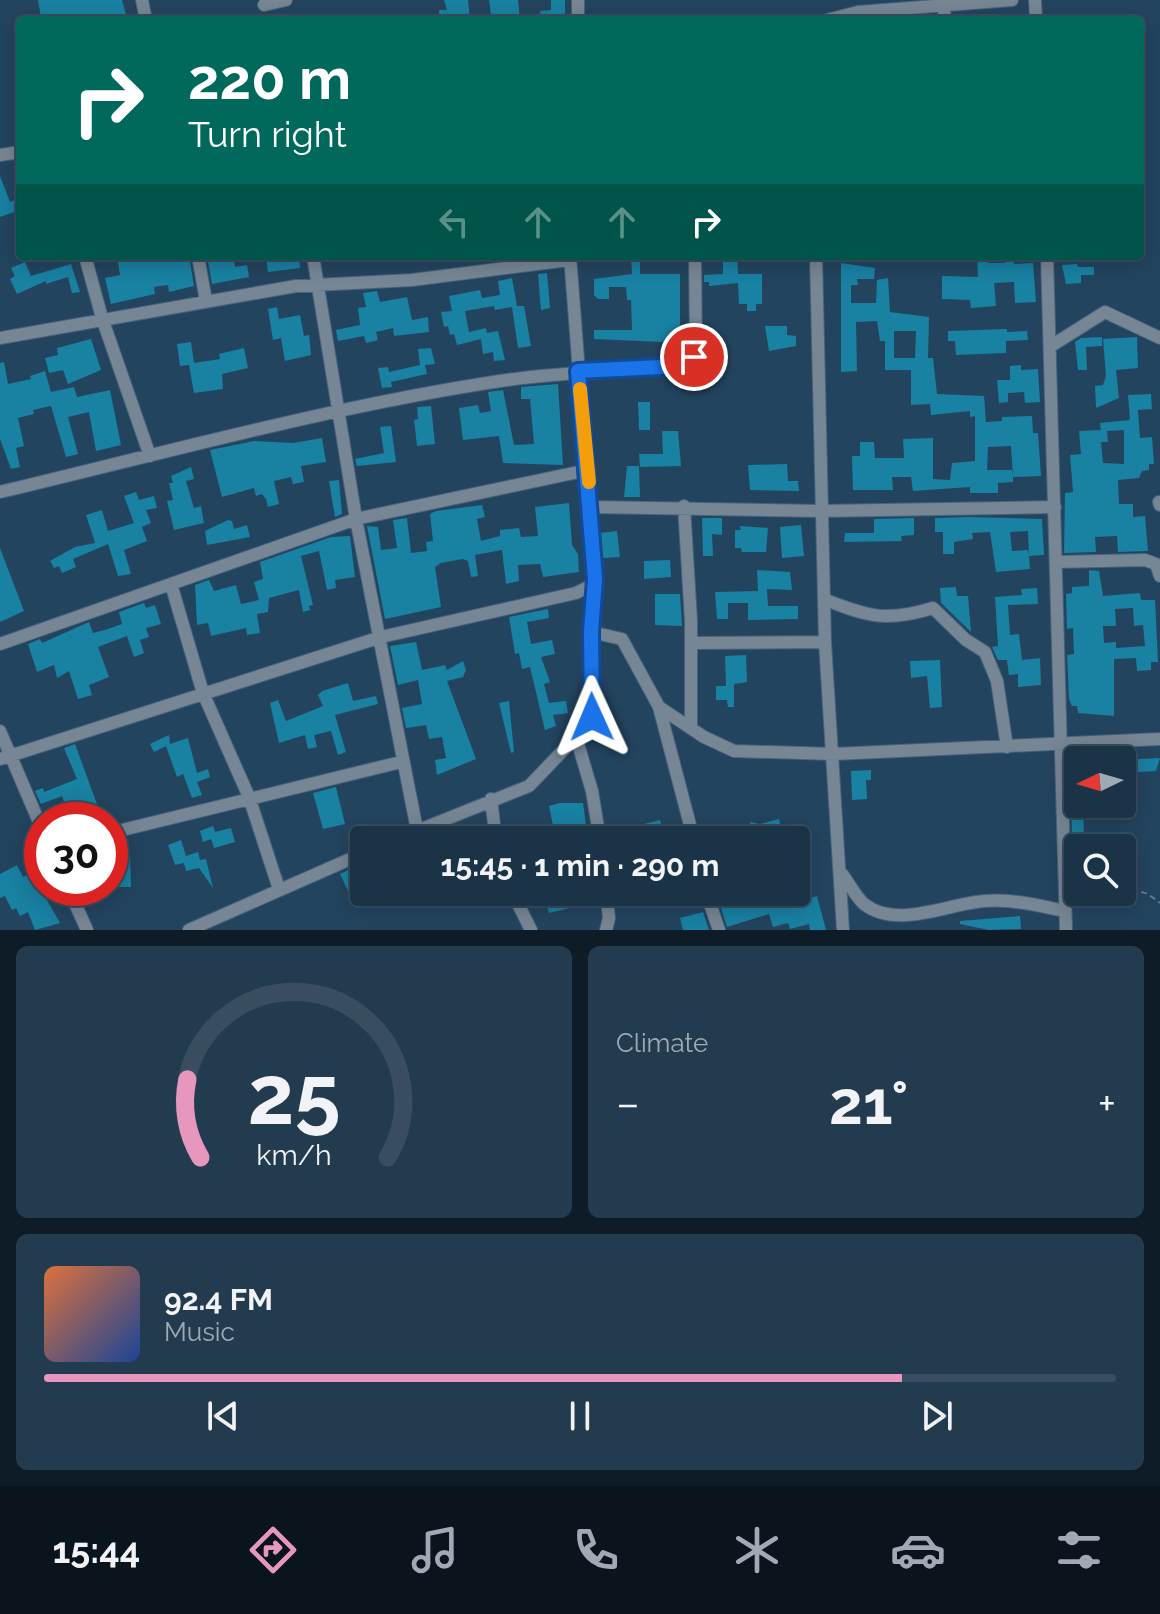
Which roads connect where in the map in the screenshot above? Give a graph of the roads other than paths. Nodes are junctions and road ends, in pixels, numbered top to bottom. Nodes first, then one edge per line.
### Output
1 (286, 0) edge
2 (1012, 0) edge
3 (263, 2) edge
4 (945, 2) edge
5 (842, 16) edge
6 (86, 260) edge
7 (199, 260) edge
8 (314, 260) edge
9 (555, 260) edge
10 (569, 260) edge
11 (695, 260) edge
12 (816, 260) edge
13 (1047, 260) edge
14 (318, 285) junction
15 (206, 301) junction
16 (102, 318) junction
17 (0, 338) edge
18 (1160, 338) edge
19 (1051, 346) junction
20 (578, 371) junction
21 (339, 414) junction
22 (150, 456) junction
23 (588, 470) junction
24 (0, 492) edge
25 (684, 506) junction
26 (591, 507) junction
27 (1055, 507) junction
28 (821, 511) junction
29 (356, 519) junction
30 (1056, 562) junction
31 (1159, 564) edge
32 (171, 584) junction
33 (594, 584) junction
34 (826, 600) junction
35 (591, 632) junction
36 (381, 637) junction
37 (825, 642) junction
38 (691, 643) junction
39 (0, 644) edge
40 (203, 693) junction
41 (659, 707) junction
42 (691, 726) junction
43 (0, 731) edge
44 (576, 737) junction
45 (1160, 739) edge
46 (1060, 744) junction
47 (1007, 747) junction
48 (834, 754) junction
49 (4, 757) edge
50 (401, 762) junction
51 (249, 797) junction
52 (491, 799) junction
53 (28, 802) edge
54 (416, 826) edge
55 (427, 826) edge
56 (494, 826) edge
57 (598, 826) edge
58 (690, 826) edge
59 (128, 828) edge
60 (350, 859) edge
61 (841, 873) junction
62 (279, 889) junction
63 (76, 906) edge
64 (519, 906) edge
65 (606, 906) edge
66 (711, 906) edge
67 (1064, 911) junction
68 (206, 926) edge
69 (87, 930) edge
70 (189, 930) edge
71 (531, 930) edge
72 (606, 930) edge
73 (719, 930) edge
74 (843, 930) edge
75 (1066, 930) edge

1 - 3 street
2 - 4 street
4 - 5 street
6 - 16 street
7 - 15 street
8 - 14 street
9 - 14 street
10 - 20 street
11 - 20 street
12 - 28 street
13 - 19 street
14 - 15 street
14 - 21 street
15 - 16 street
16 - 17 street
16 - 22 street
18 - 19 street
19 - 27 street
20 - 21 street
20 - 23 street
21 - 22 street
21 - 29 street
22 - 24 street
23 - 26 street
23 - 29 street
25 - 26 street
25 - 28 street
25 - 38 street
26 - 33 street
27 - 28 street
27 - 30 street
28 - 34 street
29 - 32 street
29 - 36 street
30 - 31 street
30 - 46 street
32 - 39 street
32 - 40 street
33 - 35 street
33 - 36 street
34 - 37 street
34 - 47 street
35 - 41 street
35 - 44 street
36 - 40 street
36 - 50 street
37 - 38 street
37 - 48 street
38 - 42 street
40 - 49 street
40 - 51 street
41 - 42 street
41 - 58 street
42 - 48 street
43 - 49 street
44 - 52 street
44 - 57 street
45 - 46 street
46 - 47 street
46 - 67 street
47 - 48 street
48 - 61 street
49 - 53 street
50 - 51 street
50 - 54 street
51 - 59 street
51 - 62 street
52 - 55 street
52 - 56 street
60 - 62 street
61 - 67 street
61 - 74 street
62 - 68 street
63 - 69 street
64 - 71 street
65 - 72 street
66 - 73 street
67 - 75 street
68 - 70 street

